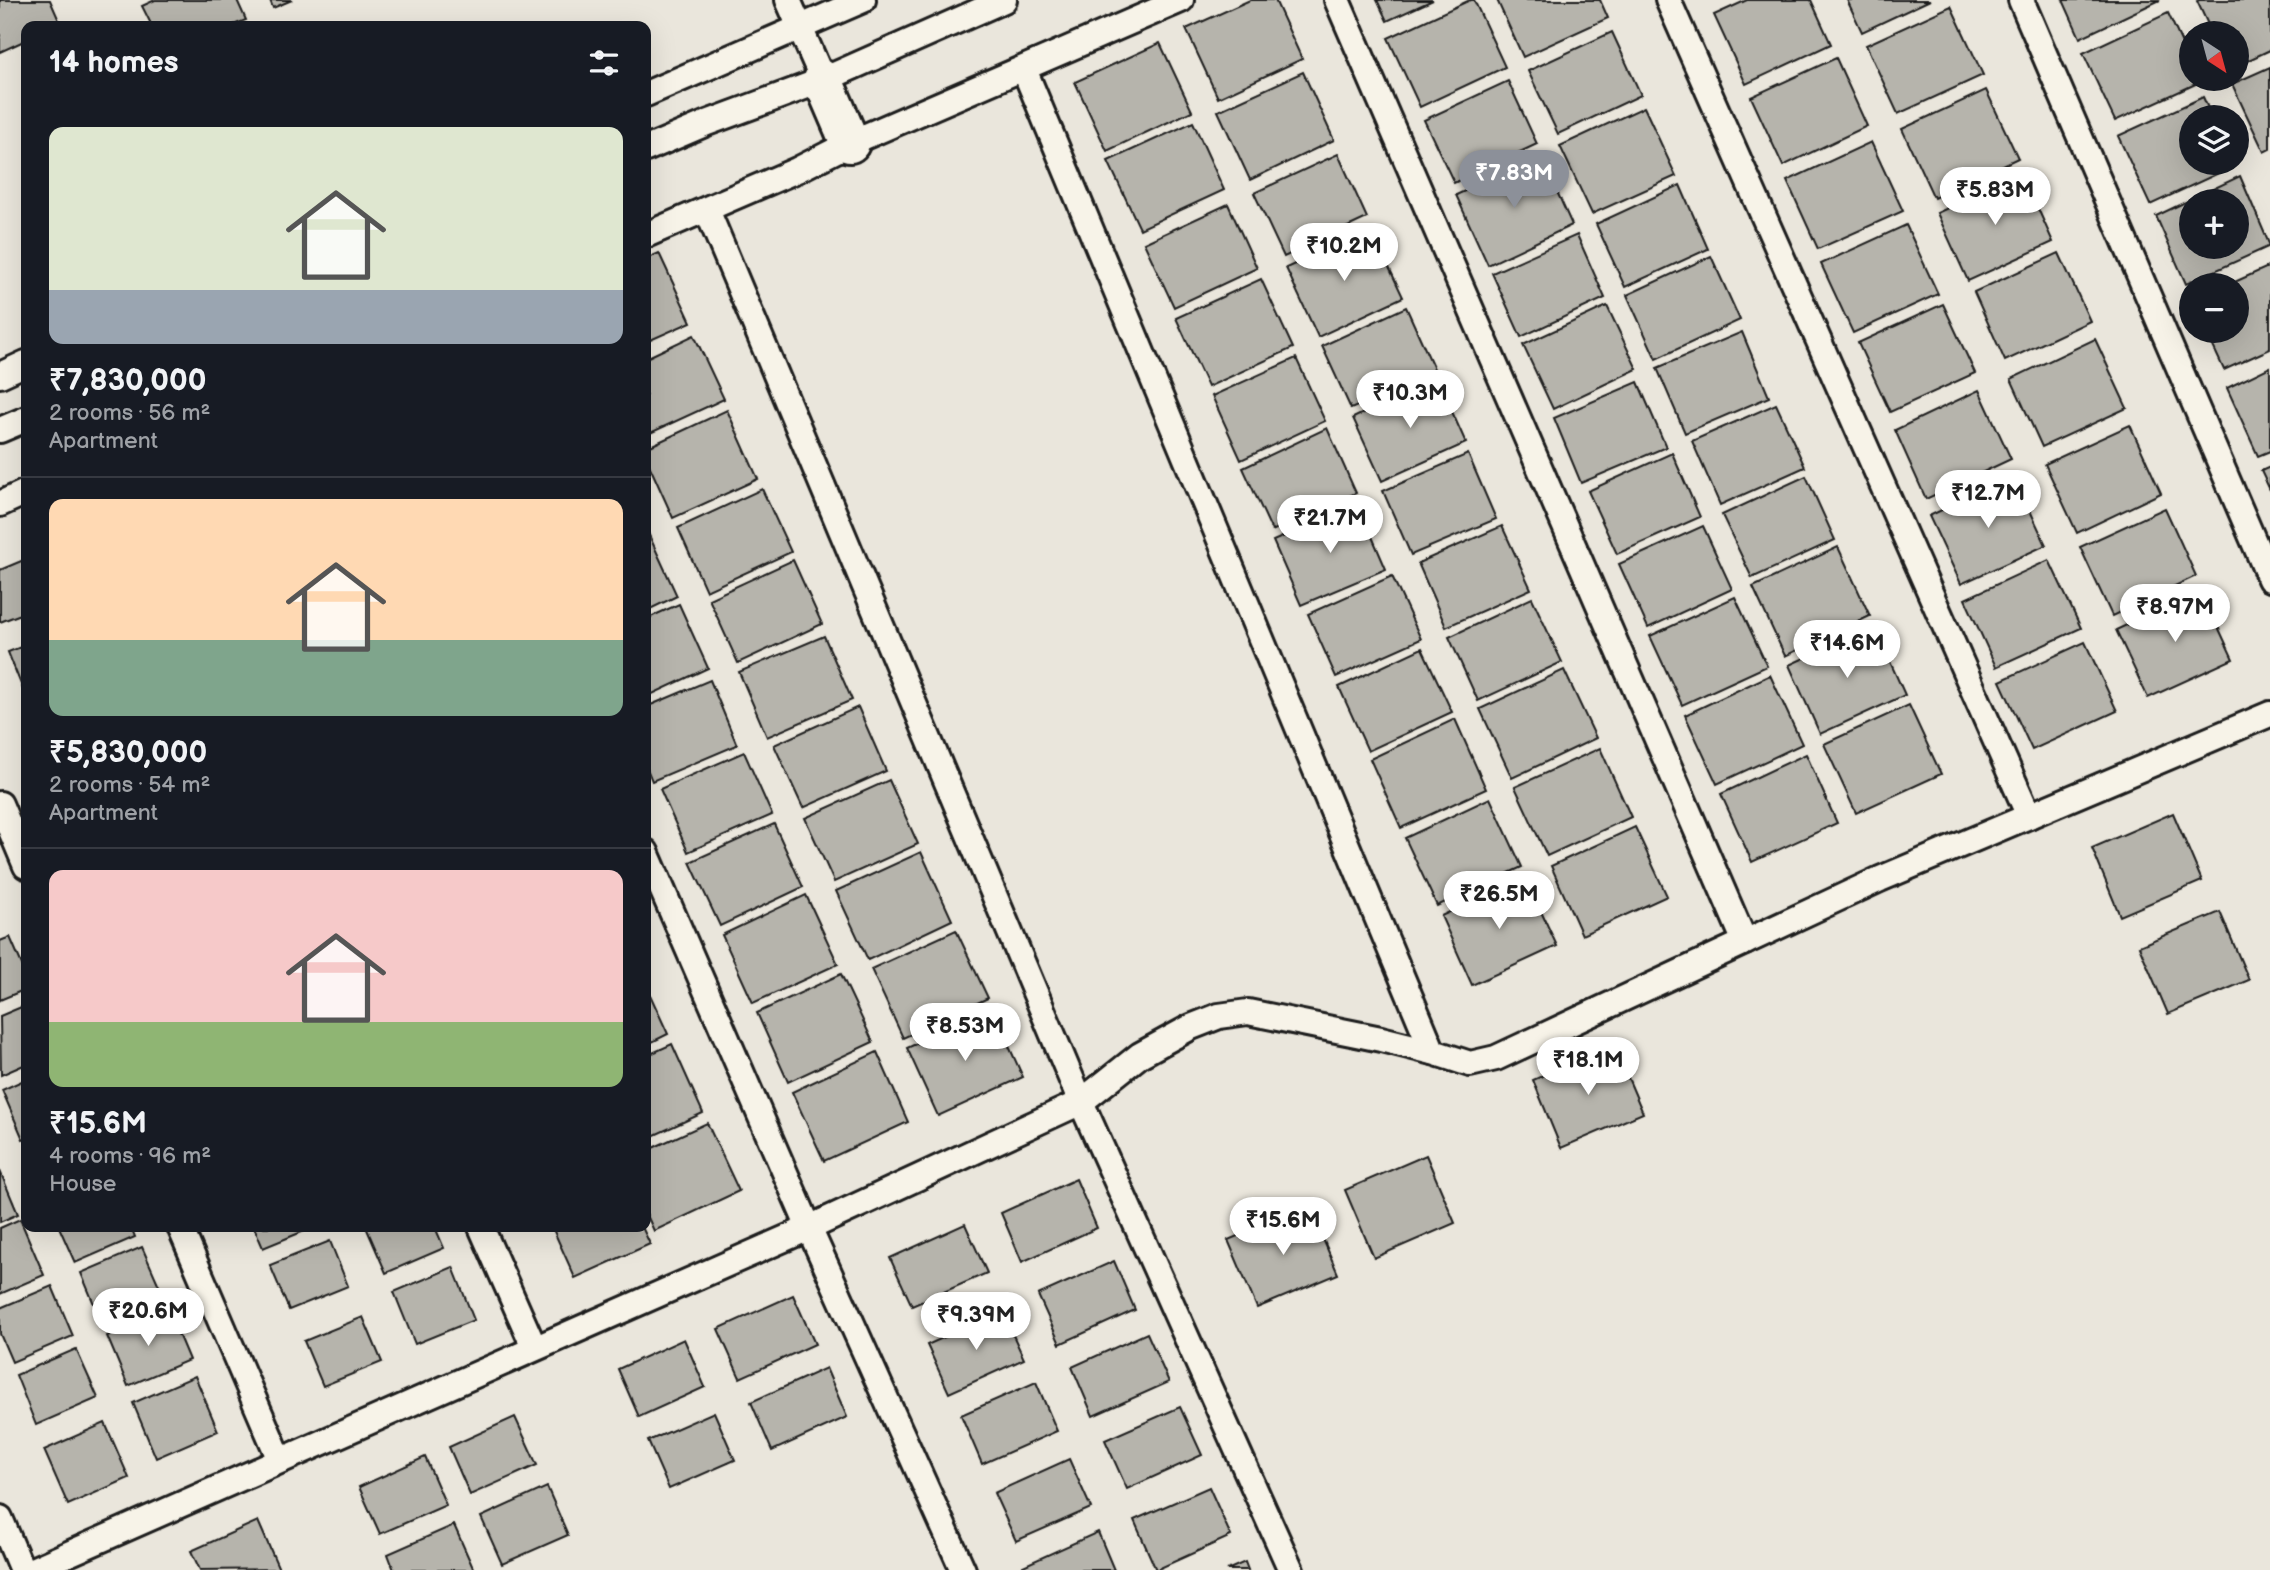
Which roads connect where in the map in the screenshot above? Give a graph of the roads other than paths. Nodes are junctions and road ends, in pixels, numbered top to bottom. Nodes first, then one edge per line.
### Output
1 (788, 0) edge
2 (863, 0) edge
3 (1004, 0) edge
4 (1181, 0) edge
5 (1338, 0) edge
6 (1668, 0) edge
7 (2021, 0) edge
8 (800, 27) junction
9 (1024, 69) junction
10 (823, 80) junction
11 (651, 92) edge
12 (850, 143) junction
13 (651, 147) edge
14 (707, 210) junction
15 (651, 232) edge
16 (21, 365) edge
17 (0, 375) edge
18 (21, 421) edge
19 (0, 430) edge
20 (21, 494) edge
21 (0, 504) edge
22 (2270, 579) edge
23 (2270, 714) edge
24 (0, 804) edge
25 (2029, 816) junction
26 (21, 854) edge
27 (651, 864) edge
28 (1745, 942) junction
29 (1433, 1052) junction
30 (1081, 1102) junction
31 (808, 1228) junction
32 (182, 1232) edge
33 (483, 1232) edge
34 (534, 1347) junction
35 (280, 1460) junction
36 (0, 1518) edge
37 (22, 1570) edge
38 (32, 1570) edge
39 (963, 1570) edge
40 (1291, 1570) edge

1 - 8 lane
2 - 8 lane
3 - 10 lane
4 - 9 lane
5 - 28 lane
6 - 25 lane
7 - 22 lane
8 - 10 lane
8 - 11 lane
9 - 12 lane
9 - 29 lane
10 - 12 street
10 - 13 lane
12 - 14 lane
14 - 15 lane
14 - 30 lane
16 - 17 lane
18 - 19 lane
20 - 21 lane
23 - 25 lane
24 - 26 lane
25 - 28 lane
27 - 31 lane
28 - 29 lane
29 - 30 lane
30 - 31 lane
30 - 40 lane
31 - 34 lane
31 - 39 lane
32 - 35 lane
33 - 34 lane
34 - 35 lane
35 - 38 lane
36 - 37 lane

